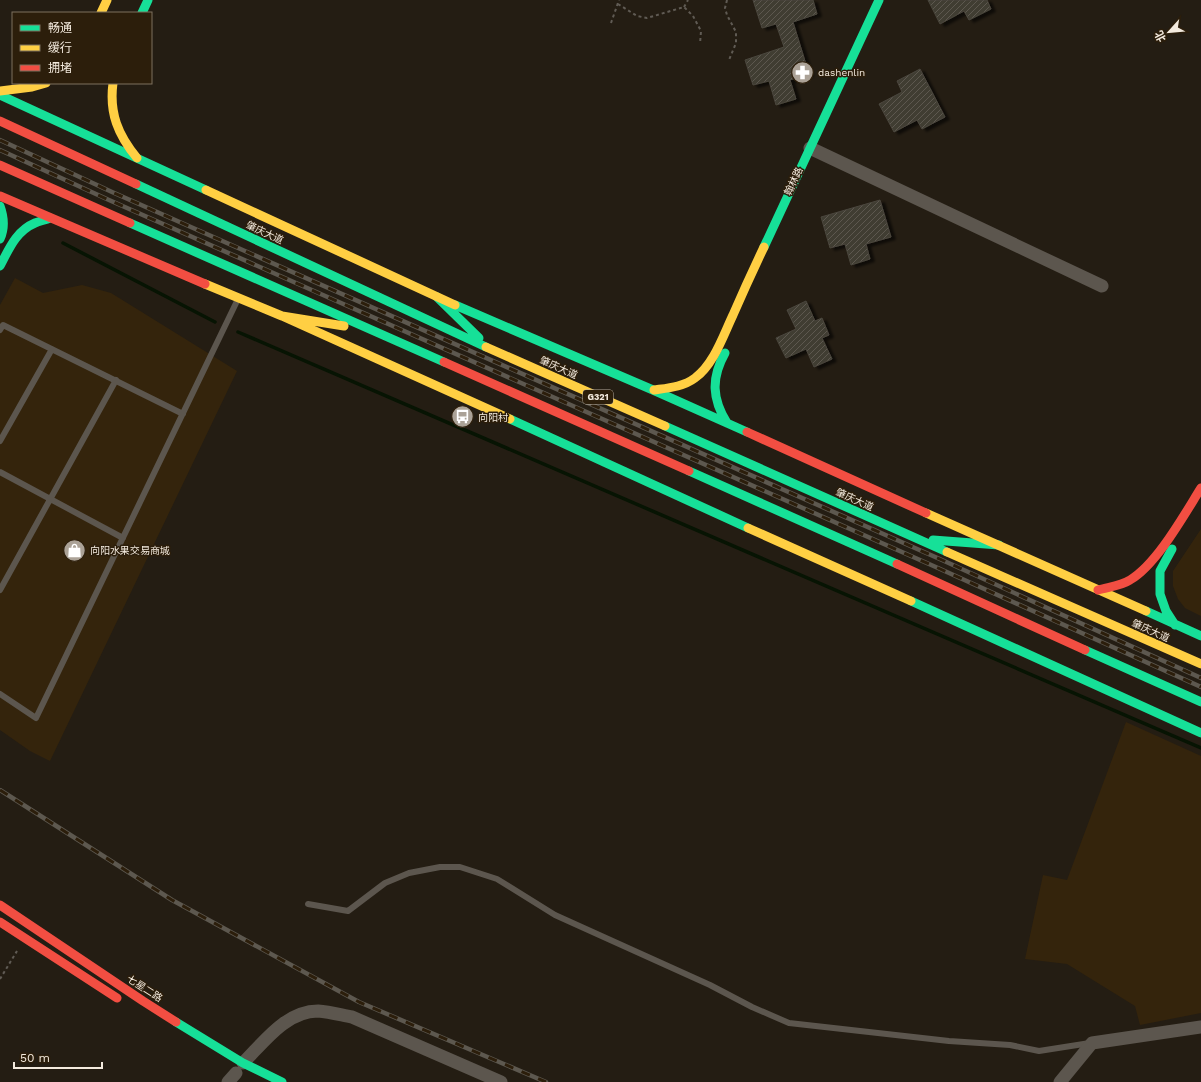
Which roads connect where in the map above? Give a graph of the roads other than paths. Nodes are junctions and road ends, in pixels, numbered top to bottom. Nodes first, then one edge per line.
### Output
1 (107, 0) edge
2 (148, 0) edge
3 (879, 0) edge
4 (101, 12) edge
5 (142, 12) edge
6 (43, 84) edge
7 (113, 84) edge
8 (0, 91) edge
9 (0, 95) edge
10 (0, 121) edge
11 (816, 151) junction
12 (137, 158) junction
13 (0, 165) edge
14 (0, 196) edge
15 (0, 206) edge
16 (50, 218) junction
17 (0, 239) edge
18 (0, 266) edge
19 (1102, 286) dead end
20 (436, 297) junction
21 (239, 298) junction
22 (749, 300) dead end
23 (282, 316) junction
24 (0, 330) edge
25 (374, 330) junction
26 (52, 349) junction
27 (490, 349) junction
28 (116, 380) junction
29 (653, 390) junction
30 (183, 414) junction
31 (727, 423) junction
32 (0, 442) edge
33 (0, 472) edge
34 (1201, 488) edge
35 (50, 499) junction
36 (1201, 505) edge
37 (123, 538) junction
38 (918, 539) junction
39 (999, 545) junction
40 (0, 590) edge
41 (1098, 590) junction
42 (1175, 625) junction
43 (1201, 636) edge
44 (1201, 664) edge
45 (0, 694) edge
46 (1201, 702) edge
47 (1201, 733) edge
48 (308, 904) dead end
49 (0, 905) edge
50 (0, 922) edge
51 (127, 1005) dead end
52 (1201, 1027) edge
53 (1092, 1043) junction
54 (236, 1072) edge
55 (282, 1082) edge
56 (501, 1082) edge
57 (1060, 1082) edge

1 - 4 main road
2 - 5 main road
3 - 11 main road, 翰林路
6 - 8 main road
7 - 12 main road
9 - 12 main road
10 - 27 main road, 肇庆大道 / G321
11 - 19 street
11 - 29 main road, 翰林路
12 - 20 main road
13 - 25 main road
14 - 16 main road
15 - 17 main road
16 - 18 main road
16 - 21 main road
20 - 27 main road
20 - 29 main road
21 - 23 main road
21 - 30 lane
22 - 31 main road
23 - 25 main road
23 - 47 main road
24 - 26 lane
25 - 46 main road
26 - 28 lane
26 - 32 lane
27 - 38 main road, 肇庆大道 / G321
28 - 30 lane
28 - 35 lane
29 - 31 main road
30 - 37 lane
31 - 39 main road
33 - 35 lane
34 - 41 main road
35 - 37 lane
35 - 40 lane
36 - 42 main road
37 - 45 lane
38 - 39 main road
38 - 44 main road, 肇庆大道 / G321
39 - 41 main road
41 - 42 main road
42 - 43 main road
48 - 53 lane
49 - 54 main road, 七星二路
50 - 51 main road
52 - 53 street
53 - 57 street
54 - 55 main road, 七星二路
54 - 56 street

